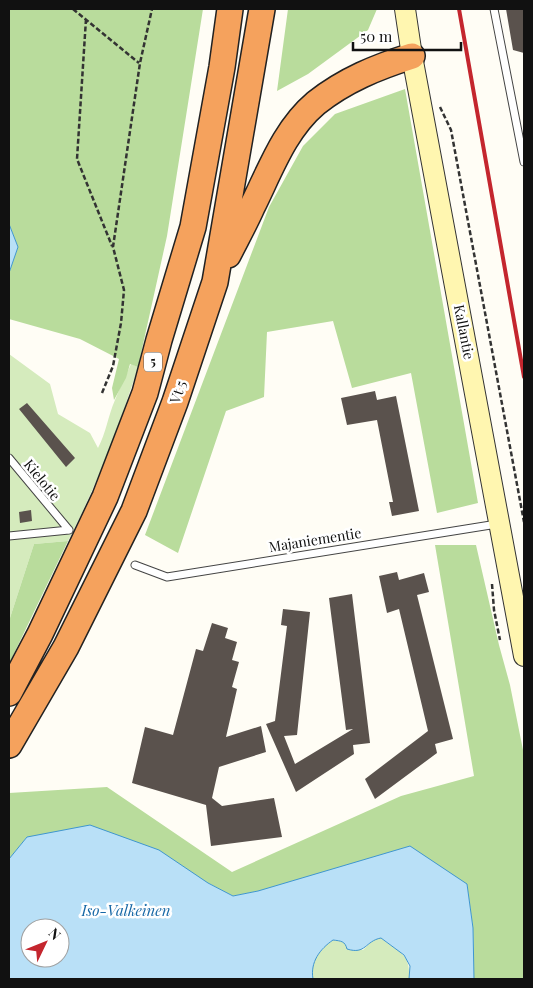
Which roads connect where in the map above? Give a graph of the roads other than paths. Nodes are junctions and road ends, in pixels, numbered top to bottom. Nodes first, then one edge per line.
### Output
1 (230, 9) edge
2 (262, 9) edge
3 (405, 9) edge
4 (494, 9) edge
5 (412, 56) junction
6 (524, 162) edge
7 (215, 282) junction
8 (9, 458) edge
9 (500, 524) junction
10 (9, 536) edge
11 (135, 565) dead end
12 (524, 656) edge
13 (9, 693) edge
14 (9, 745) edge

1 - 13 highway, 5
2 - 7 highway, Vt 5
3 - 5 main road, Kallantie
4 - 6 lane
5 - 7 highway
5 - 9 main road, Kallantie
7 - 14 highway, Vt 5
8 - 10 lane, Kielotie
9 - 11 lane, Majaniementie
9 - 12 main road, Kallantie

